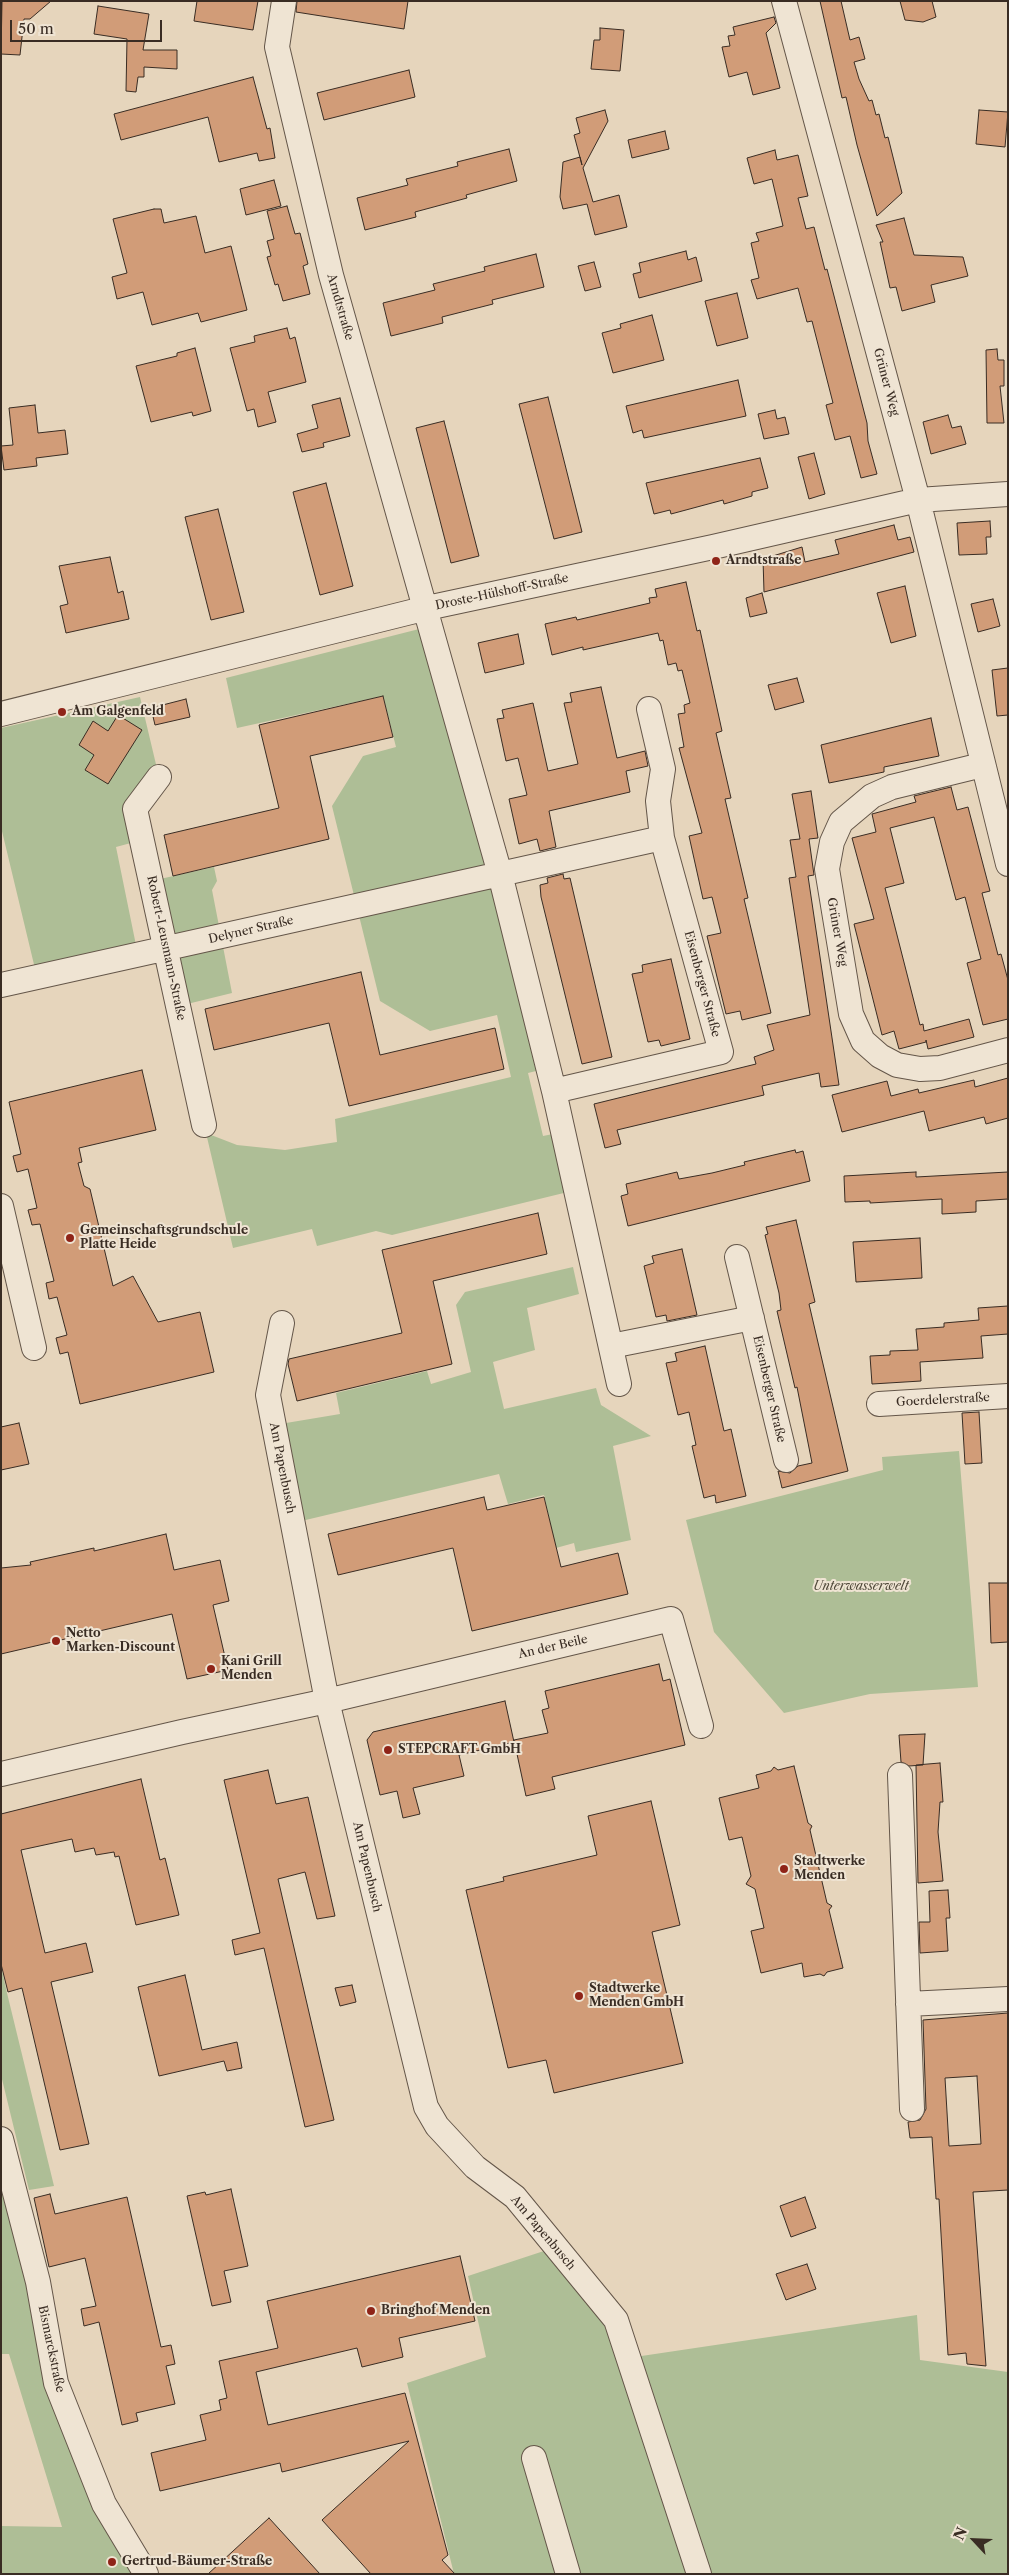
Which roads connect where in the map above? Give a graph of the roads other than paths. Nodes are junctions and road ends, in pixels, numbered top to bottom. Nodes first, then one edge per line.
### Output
1 (284, 1) edge
2 (784, 1) edge
3 (1008, 494) edge
4 (918, 500) junction
5 (426, 608) junction
6 (648, 709) dead end
7 (1, 714) edge
8 (982, 765) junction
9 (159, 777) dead end
10 (662, 838) junction
11 (1008, 864) edge
12 (500, 874) junction
13 (167, 949) junction
14 (1, 985) edge
15 (1008, 1050) edge
16 (554, 1091) junction
17 (204, 1125) dead end
18 (1, 1206) edge
19 (737, 1257) dead end
20 (752, 1318) junction
21 (282, 1323) dead end
22 (611, 1346) junction
23 (34, 1348) dead end
24 (619, 1384) dead end
25 (1008, 1396) edge
26 (879, 1404) dead end
27 (786, 1460) dead end
28 (327, 1701) junction
29 (700, 1726) dead end
30 (1, 1774) edge
31 (900, 1775) dead end
32 (1008, 1999) edge
33 (908, 2004) junction
34 (912, 2108) dead end
35 (1, 2139) edge
36 (534, 2458) dead end
37 (146, 2574) edge
38 (568, 2574) edge
39 (699, 2574) edge

1 - 5 street, Arndtstraße
2 - 4 street, Grüner Weg
3 - 4 street, Droste-Hülshoff-Straße
4 - 5 street, Droste-Hülshoff-Straße
4 - 8 street, Grüner Weg
5 - 7 street, Droste-Hülshoff-Straße
5 - 12 street
6 - 10 street, Eisenberger Straße
8 - 11 street, Grüner Weg
8 - 15 street, Grüner Weg
9 - 13 street, Robert-Leusmann-Straße
10 - 12 street
10 - 16 street, Eisenberger Straße
12 - 13 street, Delyner Straße
12 - 16 street
13 - 14 street, Delyner Straße
13 - 17 street, Robert-Leusmann-Straße
16 - 22 street
18 - 23 street
19 - 20 street, Eisenberger Straße
20 - 22 street, Eisenberger Straße
20 - 27 street, Eisenberger Straße
21 - 28 street, Am Papenbusch
22 - 24 street
25 - 26 street, Goerdelerstraße
28 - 29 street, An der Beile
28 - 30 street
28 - 39 street, Am Papenbusch
31 - 33 street
32 - 33 street
33 - 34 street
35 - 37 street, Bismarckstraße
36 - 38 street

